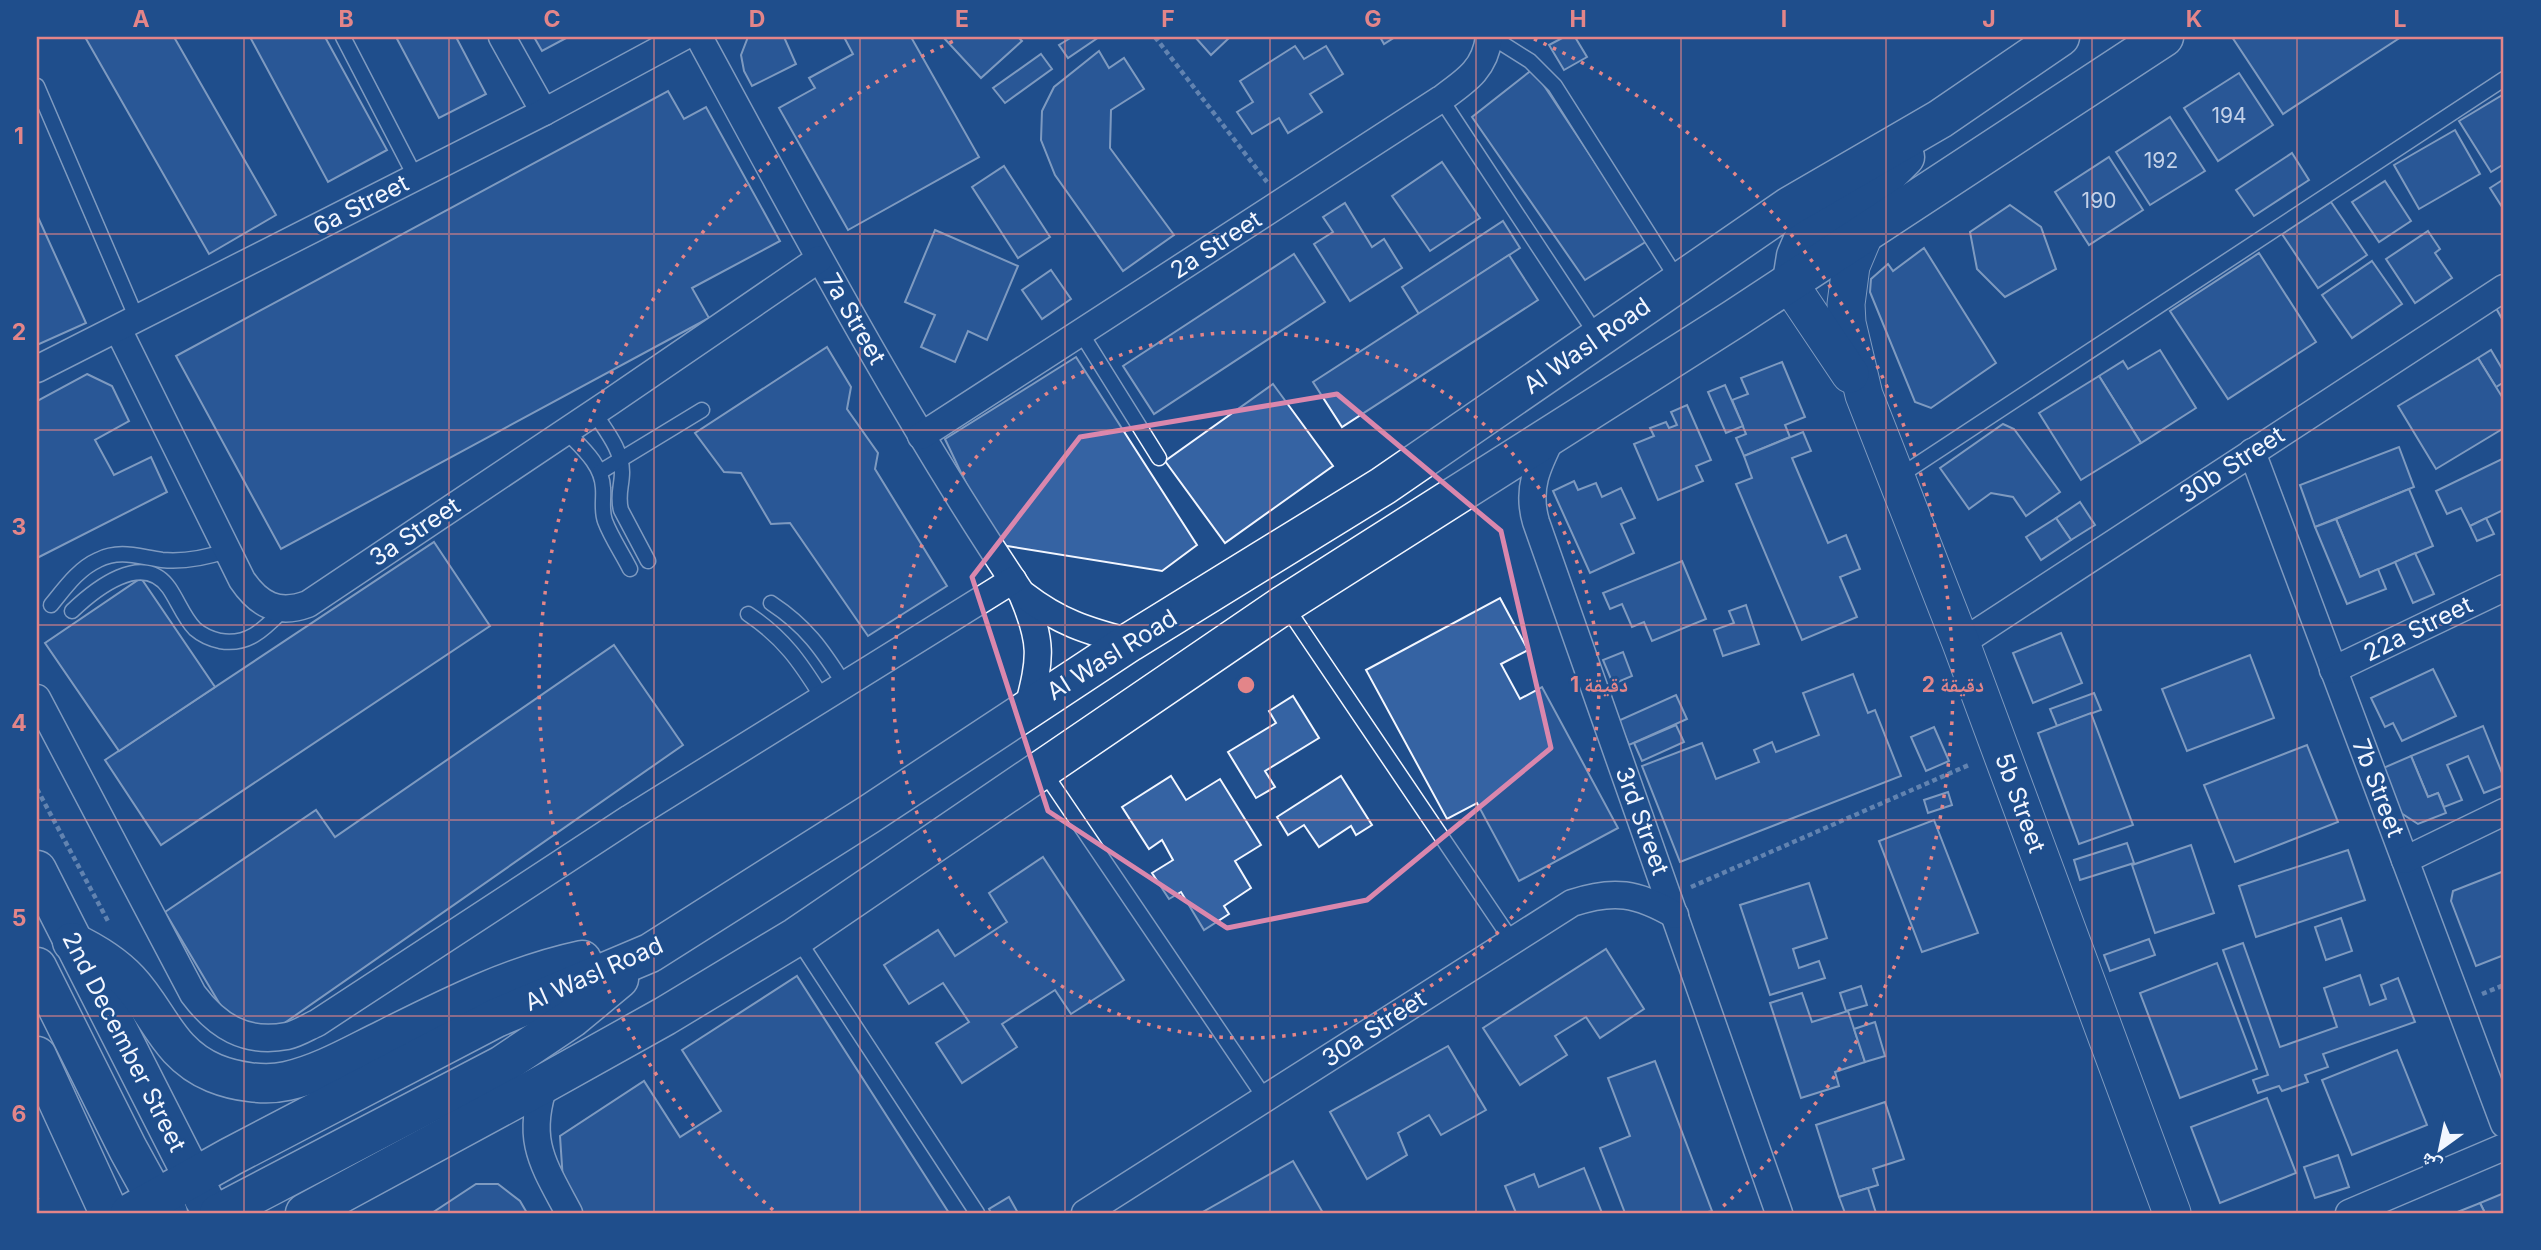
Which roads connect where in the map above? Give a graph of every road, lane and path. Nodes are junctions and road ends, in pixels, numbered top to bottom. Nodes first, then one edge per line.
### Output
1 (343, 37) edge
2 (502, 37) edge
3 (683, 37) edge
4 (699, 37) edge
5 (1155, 37) edge
6 (1490, 37) edge
7 (2060, 37) edge
8 (2164, 37) edge
9 (2504, 79) edge
10 (37, 86) edge
11 (1441, 99) junction
12 (544, 112) junction
13 (1940, 119) junction
14 (416, 178) junction
15 (1283, 202) junction
16 (1864, 234) junction
17 (819, 259) junction
18 (1792, 281) junction
19 (1679, 282) junction
20 (2504, 288) edge
21 (127, 324) junction
22 (1081, 333) junction
23 (1598, 338) junction
24 (37, 369) edge
25 (1864, 395) junction
26 (702, 411) dead end
27 (594, 412) junction
28 (565, 430) junction
29 (1556, 430) junction
30 (921, 436) junction
31 (2252, 452) junction
32 (1159, 458) dead end
33 (620, 461) junction
34 (600, 472) junction
35 (1896, 478) junction
36 (226, 551) junction
37 (648, 561) dead end
38 (630, 569) dead end
39 (1018, 587) junction
40 (2504, 588) edge
41 (771, 603) dead end
42 (1285, 604) junction
43 (51, 605) dead end
44 (284, 609) junction
45 (72, 611) dead end
46 (748, 614) dead end
47 (1130, 642) junction
48 (1961, 643) junction
49 (2333, 670) junction
50 (833, 691) junction
51 (37, 698) edge
52 (1028, 708) junction
53 (2001, 751) junction
54 (1041, 768) junction
55 (2504, 812) edge
56 (2405, 860) junction
57 (37, 870) edge
58 (1672, 906) junction
59 (796, 937) junction
60 (1512, 941) junction
61 (72, 942) junction
62 (650, 953) junction
63 (37, 967) edge
64 (37, 1056) edge
65 (545, 1083) junction
66 (1265, 1098) junction
67 (2504, 1124) edge
68 (169, 1128) junction
69 (2504, 1147) edge
70 (128, 1149) junction
71 (193, 1177) junction
72 (371, 1177) junction
73 (236, 1208) edge
74 (157, 1210) edge
75 (2362, 1211) edge
76 (109, 1213) edge
77 (211, 1213) edge
78 (305, 1213) edge
79 (346, 1213) edge
80 (569, 1213) edge
81 (977, 1213) edge
82 (1085, 1213) edge
83 (1779, 1213) edge
84 (2172, 1213) edge

1 - 14 lane
2 - 12 street
3 - 12 street, 6a Street
4 - 17 street, 7a Street
5 - 15 path
6 - 11 street, 2a Street
6 - 19 lane
7 - 13 main road, Al Wasl Road
8 - 16 main road, Al Wasl Road
9 - 35 lane
10 - 21 lane
11 - 15 street, 2a Street
11 - 23 lane
12 - 14 street, 6a Street
13 - 18 main road
13 - 19 main road, Al Wasl Road
14 - 21 street, 6a Street
15 - 22 street, 2a Street
16 - 18 main road, Al Wasl Road
16 - 25 street, 5b Street
17 - 27 street, 3a Street
17 - 30 street, 7a Street
18 - 25 street, 5b Street
18 - 29 main road, Al Wasl Road
19 - 23 main road, Al Wasl Road
20 - 31 street, 30b Street
21 - 24 street, 6a Street
21 - 36 street
22 - 30 street, 2a Street
22 - 32 lane
23 - 47 main road, Al Wasl Road
25 - 35 street, 5b Street
26 - 33 lane
27 - 28 street, 3a Street
27 - 33 lane
28 - 34 lane
28 - 44 street, 3a Street
29 - 42 main road, Al Wasl Road
29 - 58 street, 3rd Street
30 - 39 street, 7a Street
31 - 48 street, 30b Street
31 - 49 street, 7b Street
33 - 34 lane
33 - 37 lane
34 - 38 lane
35 - 48 street, 5b Street
36 - 43 lane
36 - 44 street
39 - 47 street, 7a Street
39 - 50 street
39 - 52 street, 7a Street
40 - 49 street, 22a Street
41 - 50 lane
42 - 54 main road, Al Wasl Road
42 - 60 lane
44 - 45 lane
46 - 50 lane
47 - 52 main road, Al Wasl Road
48 - 53 street, 5b Street
49 - 56 street, 7b Street
50 - 51 street
52 - 62 main road, Al Wasl Road
53 - 58 path
53 - 84 street, 5b Street
54 - 59 main road, Al Wasl Road
54 - 66 lane
55 - 56 street
56 - 67 street, 7b Street
57 - 61 main road, 2nd December Street
58 - 60 street, 30a Street
58 - 83 street, 3rd Street
59 - 65 main road, Al Wasl Road
59 - 81 lane
60 - 66 street, 30a Street
61 - 62 main road
61 - 68 main road, 2nd December Street
62 - 71 main road, Al Wasl Road
62 - 73 main road
63 - 70 main road
64 - 76 main road
65 - 72 main road, Al Wasl Road
65 - 80 street
66 - 82 street, 30a Street
68 - 70 main road
68 - 71 main road, 2nd December Street
69 - 75 street
70 - 74 main road
71 - 74 main road, Al Wasl Road
71 - 77 main road, 2nd December Street
72 - 78 main road, Al Wasl Road
72 - 79 main road

